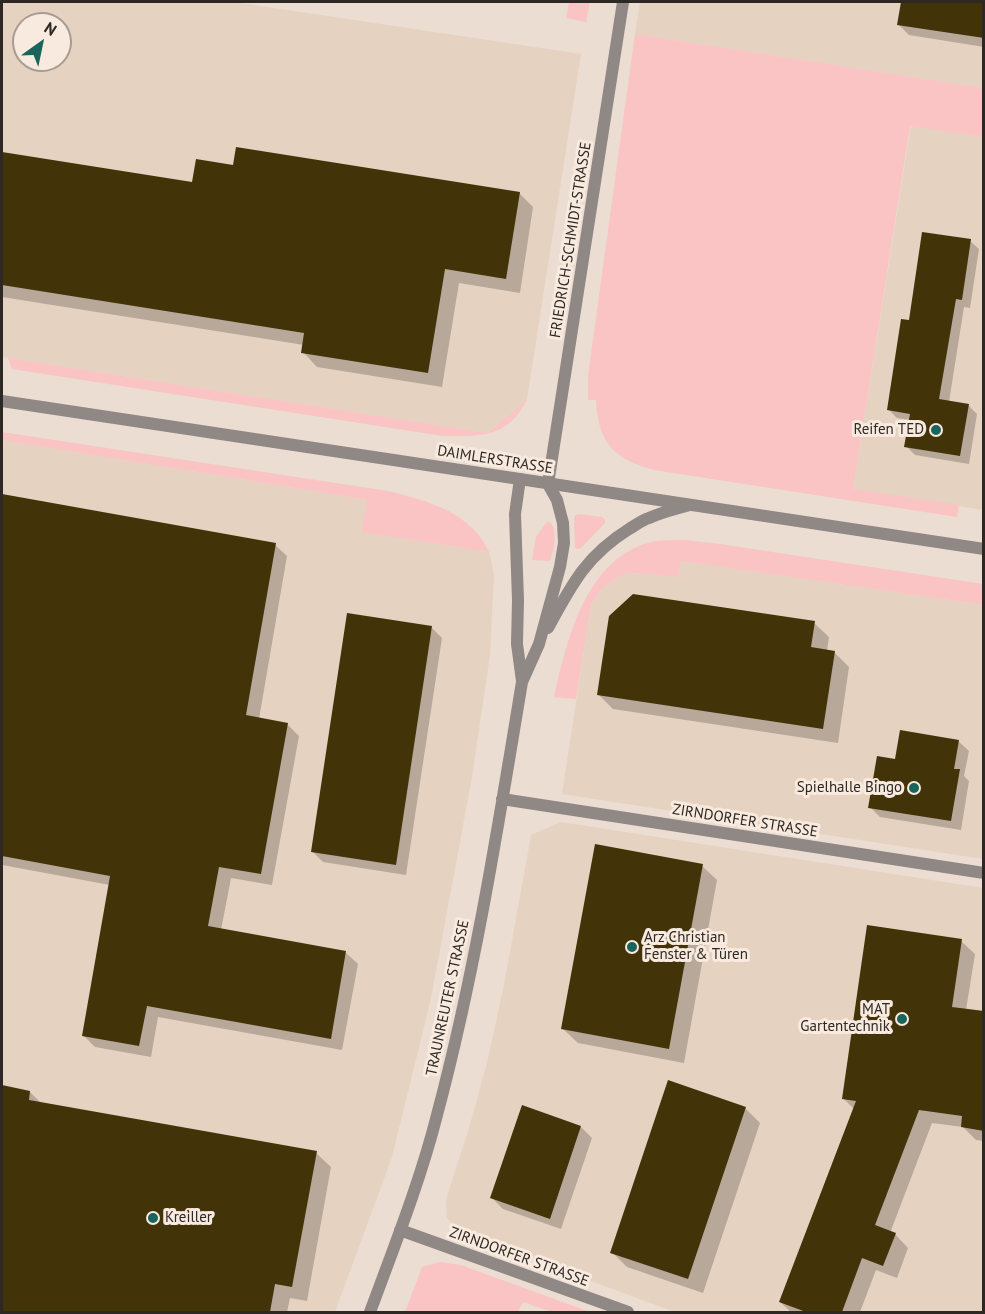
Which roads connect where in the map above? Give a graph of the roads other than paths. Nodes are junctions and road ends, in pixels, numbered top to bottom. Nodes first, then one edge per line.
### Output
1 (623, 2) edge
2 (2, 401) edge
3 (520, 479) junction
4 (548, 484) junction
5 (689, 505) junction
6 (984, 549) edge
7 (539, 644) junction
8 (522, 682) junction
9 (502, 799) junction
10 (984, 873) edge
11 (400, 1230) junction
12 (370, 1312) edge
13 (628, 1312) edge

1 - 4 street, FRIEDRICH-SCHMIDT-STRASSE
2 - 3 street, DAIMLERSTRASSE
3 - 4 street, DAIMLERSTRASSE
3 - 8 street, TRAUNREUTER STRASSE
4 - 5 street, DAIMLERSTRASSE
4 - 7 street, TRAUNREUTER STRASSE
5 - 6 street, DAIMLERSTRASSE
5 - 7 street, TRAUNREUTER STRASSE
7 - 8 street, TRAUNREUTER STRASSE
8 - 9 street, TRAUNREUTER STRASSE
9 - 10 street, ZIRNDORFER STRASSE
9 - 11 street, TRAUNREUTER STRASSE
11 - 12 street, TRAUNREUTER STRASSE
11 - 13 street, ZIRNDORFER STRASSE

